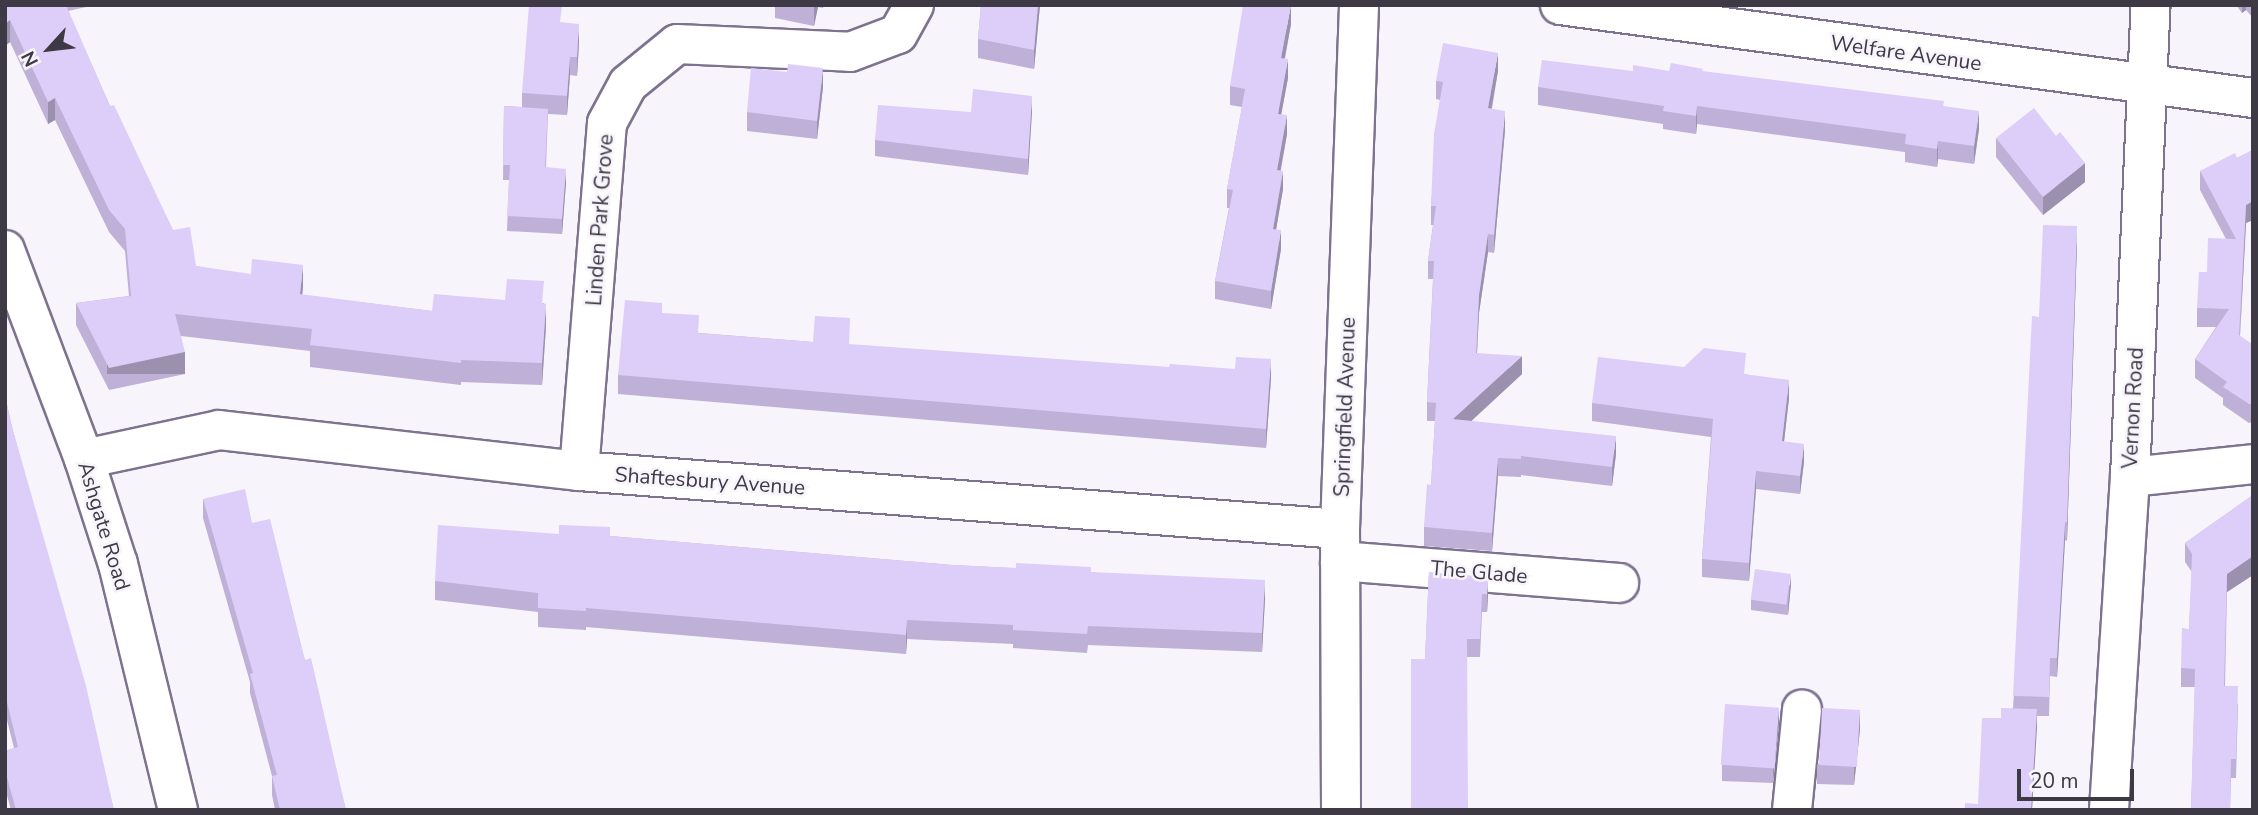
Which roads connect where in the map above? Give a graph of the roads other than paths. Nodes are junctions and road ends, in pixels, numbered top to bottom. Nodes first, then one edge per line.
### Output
1 (914, 5) edge
2 (1359, 5) edge
3 (1560, 5) edge
4 (2151, 5) edge
5 (2148, 86) junction
6 (2253, 98) edge
7 (5, 250) edge
8 (84, 459) junction
9 (2253, 464) edge
10 (579, 471) junction
11 (2130, 477) junction
12 (1340, 545) junction
13 (1619, 583) dead end
14 (1802, 709) dead end
15 (178, 810) edge
16 (1341, 810) edge
17 (1792, 810) edge
18 (2109, 810) edge

1 - 10 street, Linden Park Grove
2 - 12 street, Springfield Avenue
3 - 5 street, Welfare Avenue
4 - 5 street, Vernon Road
5 - 6 street, Welfare Avenue
5 - 11 street, Vernon Road
7 - 8 street, Ashgate Road
8 - 10 street, Shaftesbury Avenue
8 - 15 street, Ashgate Road
9 - 11 street
10 - 12 street, Shaftesbury Avenue
11 - 18 street, Vernon Road
12 - 13 street, The Glade
12 - 16 street, Springfield Avenue
14 - 17 street

